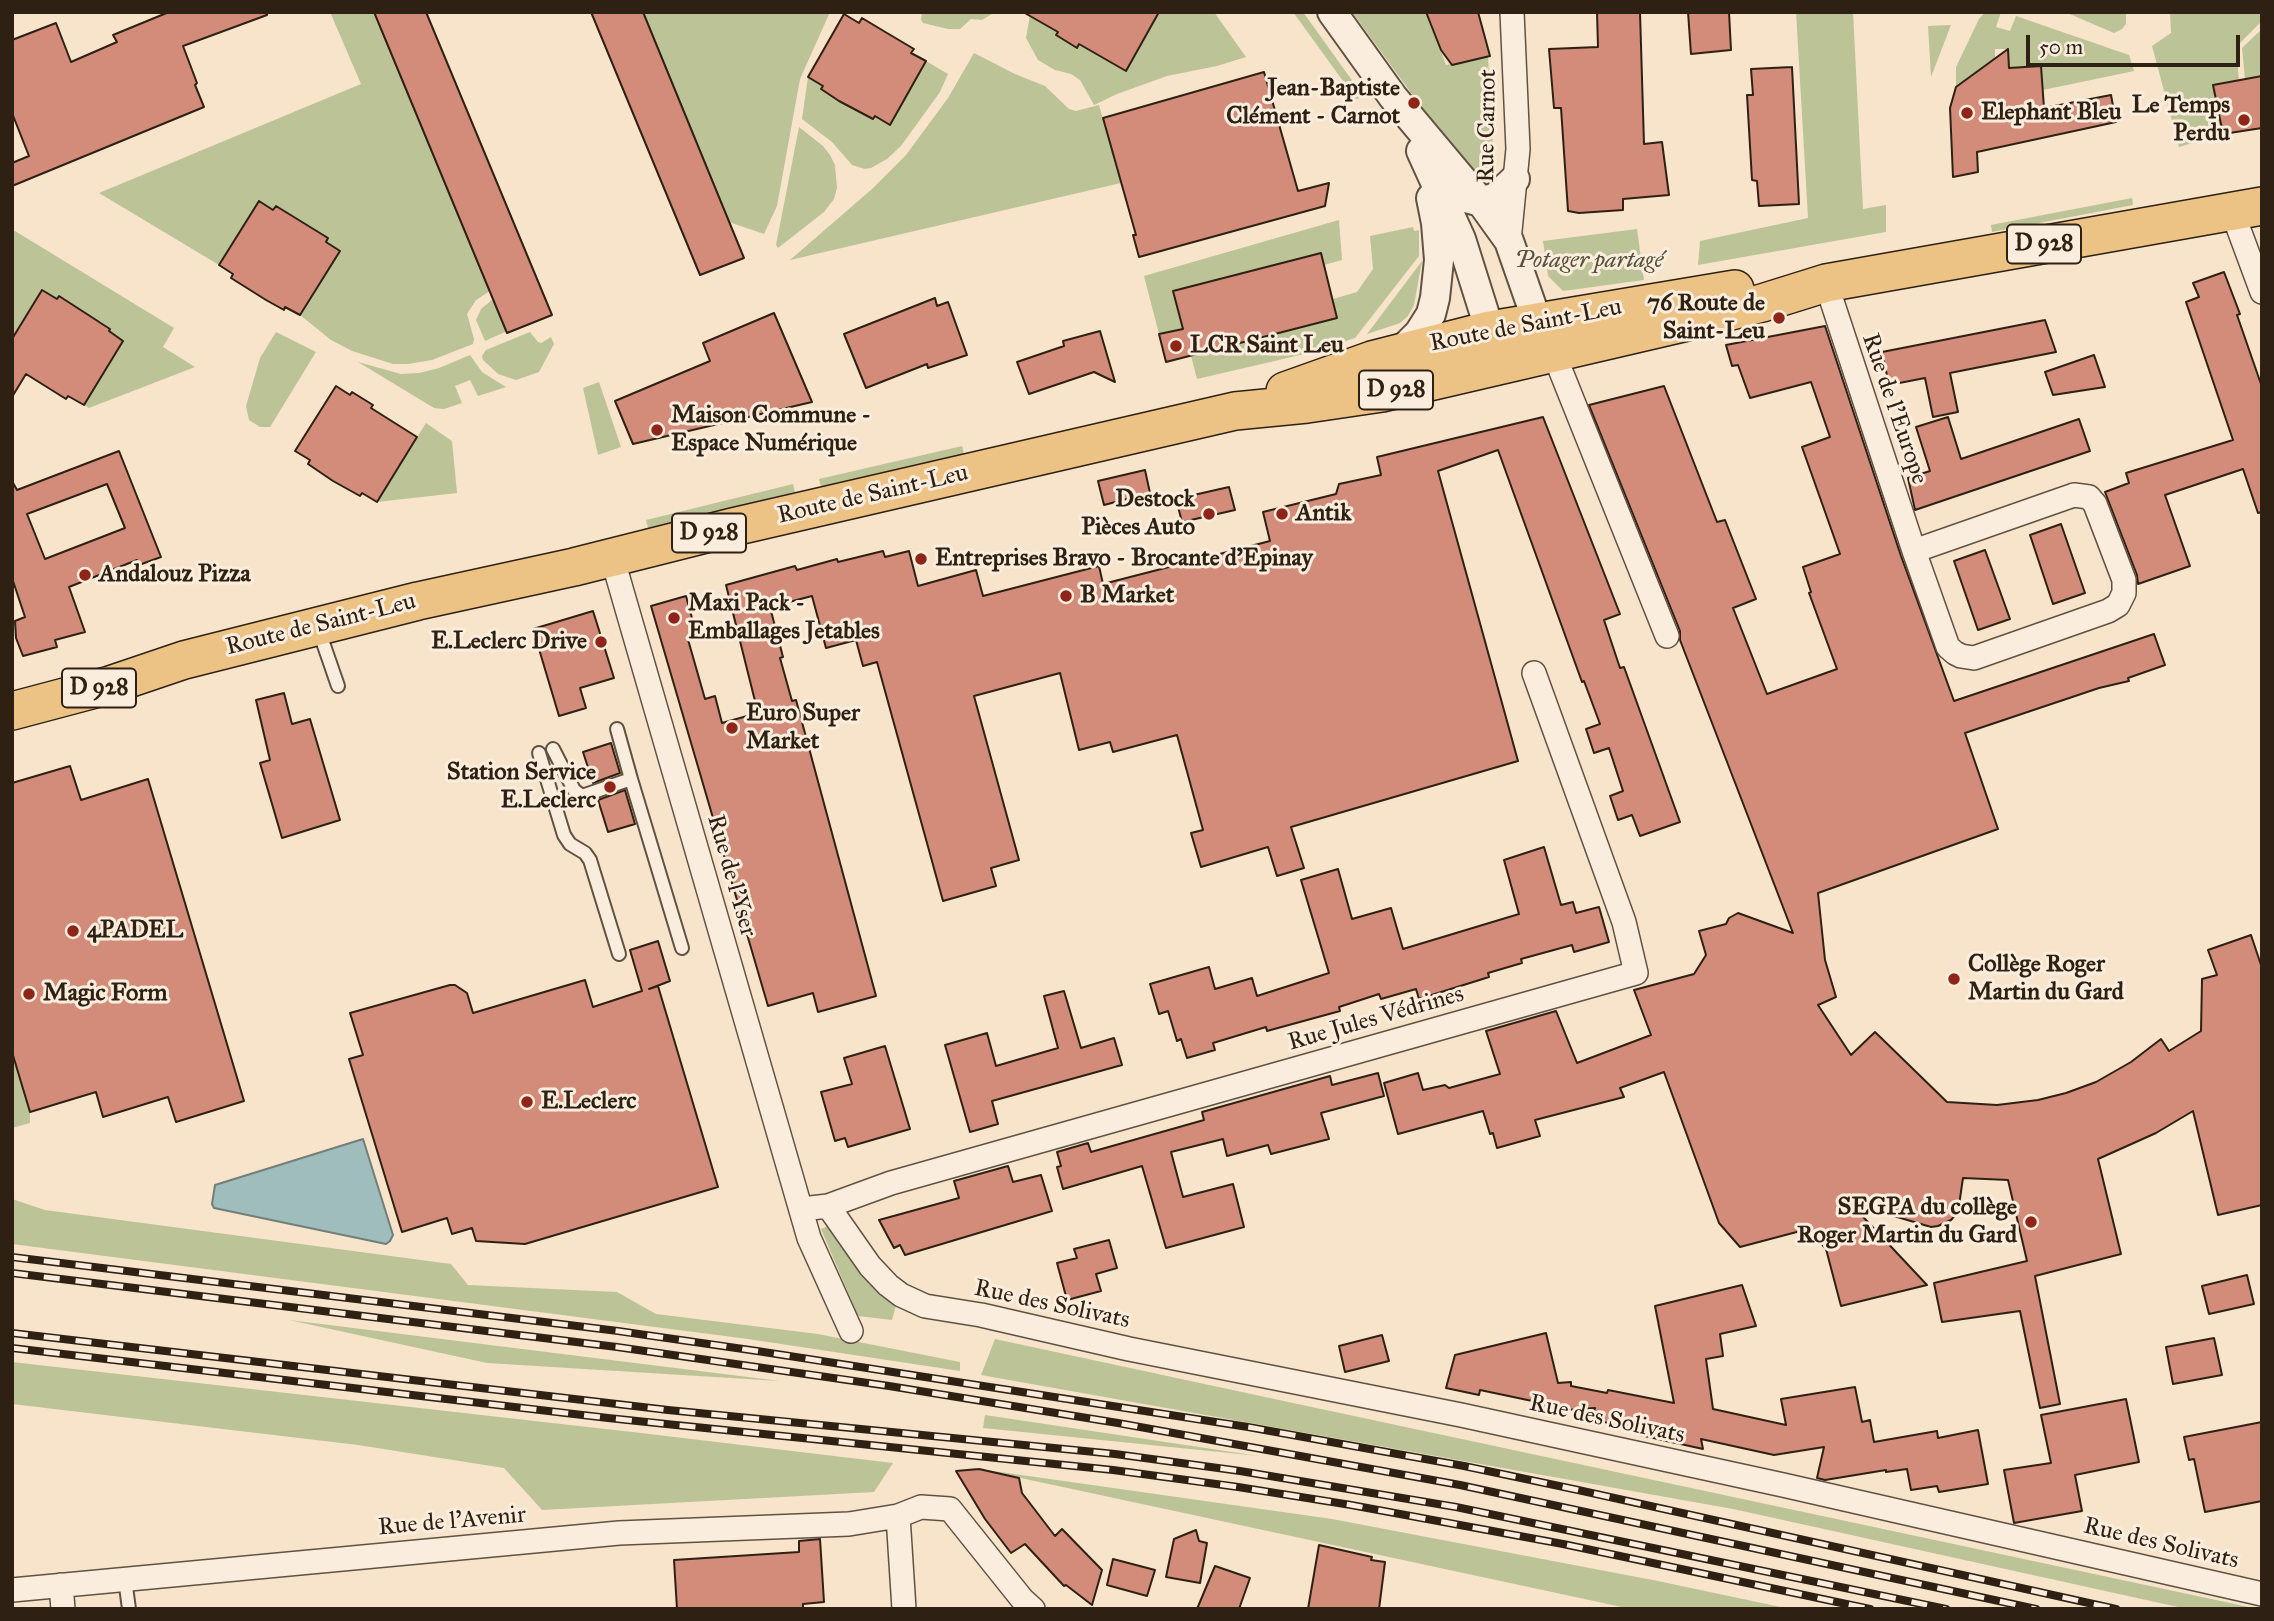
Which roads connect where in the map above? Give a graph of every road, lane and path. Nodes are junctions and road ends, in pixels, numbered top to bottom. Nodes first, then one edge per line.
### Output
1 (1332, 12) edge
2 (1512, 12) edge
3 (1393, 97) junction
4 (1421, 151) junction
5 (1515, 180) junction
6 (1481, 202) junction
7 (2247, 208) edge
8 (1509, 242) junction
9 (1826, 283) junction
10 (2262, 292) edge
11 (1537, 321) junction
12 (1490, 330) junction
13 (1400, 352) junction
14 (1554, 354) junction
15 (1500, 366) junction
16 (1235, 411) junction
17 (1914, 551) junction
18 (612, 557) junction
19 (317, 627) junction
20 (1667, 636) dead end
21 (184, 660) junction
22 (1534, 673) dead end
23 (12, 685) edge
24 (338, 686) dead end
25 (12, 711) edge
26 (617, 729) dead end
27 (553, 749) dead end
28 (539, 753) dead end
29 (631, 779) junction
30 (682, 948) dead end
31 (619, 954) dead end
32 (828, 1206) junction
33 (802, 1209) junction
34 (850, 1331) dead end
35 (898, 1516) junction
36 (125, 1579) junction
37 (61, 1585) junction
38 (12, 1590) edge
39 (2262, 1594) edge
40 (62, 1609) edge
41 (129, 1609) edge
42 (904, 1609) edge
43 (1033, 1609) edge

1 - 3 street
2 - 5 street, Rue Carnot
3 - 4 street
3 - 6 street
4 - 6 street
4 - 12 street
4 - 13 street
5 - 6 street
5 - 8 street, Rue Carnot
6 - 8 street
7 - 9 main road, Route de Saint-Leu / D 928
7 - 10 street
8 - 11 street
9 - 11 main road, Route de Saint-Leu / D 928
9 - 14 main road, Route de Saint-Leu / D 928
9 - 17 street, Rue de l'Europe
11 - 12 main road, Route de Saint-Leu / D 928
11 - 14 street
12 - 13 main road, Route de Saint-Leu / D 928
12 - 15 street
13 - 16 main road, Route de Saint-Leu / D 928
14 - 15 main road, Route de Saint-Leu / D 928
14 - 20 street
15 - 16 main road, Route de Saint-Leu / D 928
16 - 18 main road, Route de Saint-Leu / D 928
17 - 17 street, Rue de l'Europe
18 - 19 main road, Route de Saint-Leu / D 928
18 - 33 street, Rue de l'Yser
19 - 21 main road, Route de Saint-Leu / D 928
19 - 24 lane
21 - 23 main road, Route de Saint-Leu / D 928
21 - 25 main road, Route de Saint-Leu / D 928
22 - 32 street, Rue Jules Védrines
26 - 29 lane
27 - 29 lane
28 - 31 lane
29 - 30 lane
32 - 33 street
32 - 39 street, Rue des Solivats
33 - 34 street, Rue de l'Yser
35 - 36 street, Rue de l'Avenir
35 - 42 street
35 - 43 street
36 - 37 street, Rue de l'Avenir
36 - 41 lane
37 - 38 street, Rue de l'Avenir
37 - 40 street

